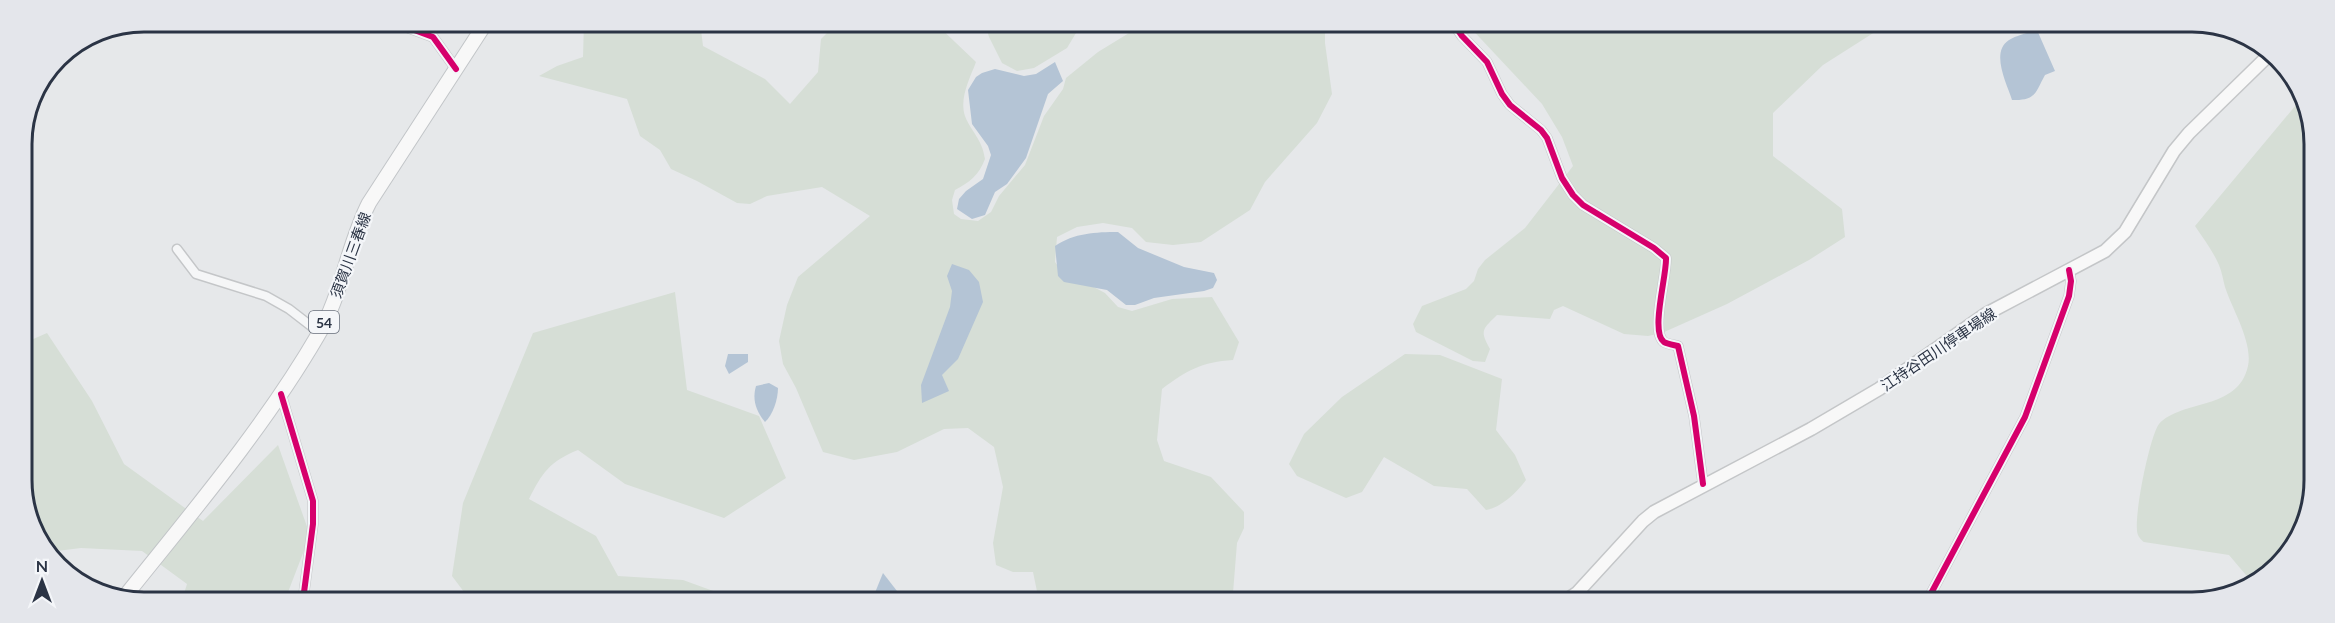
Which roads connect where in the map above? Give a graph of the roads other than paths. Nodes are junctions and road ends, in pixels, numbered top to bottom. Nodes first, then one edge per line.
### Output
1 (420, 32) edge
2 (480, 32) edge
3 (1459, 32) edge
4 (2265, 59) edge
5 (456, 69) junction
6 (177, 249) dead end
7 (2069, 270) junction
8 (320, 333) junction
9 (281, 394) junction
10 (1703, 484) junction
11 (129, 591) edge
12 (1579, 591) edge
13 (1933, 591) edge
14 (304, 592) edge

1 - 5 street
2 - 5 main road, 須賀川三春線 / 54
3 - 10 street
4 - 7 main road, 江持谷田川停車場線
5 - 8 main road, 須賀川三春線 / 54
6 - 8 street
7 - 10 main road, 江持谷田川停車場線
7 - 13 street
8 - 9 main road, 須賀川三春線 / 54
9 - 11 main road, 須賀川三春線 / 54
9 - 14 street
10 - 12 main road, 江持谷田川停車場線

